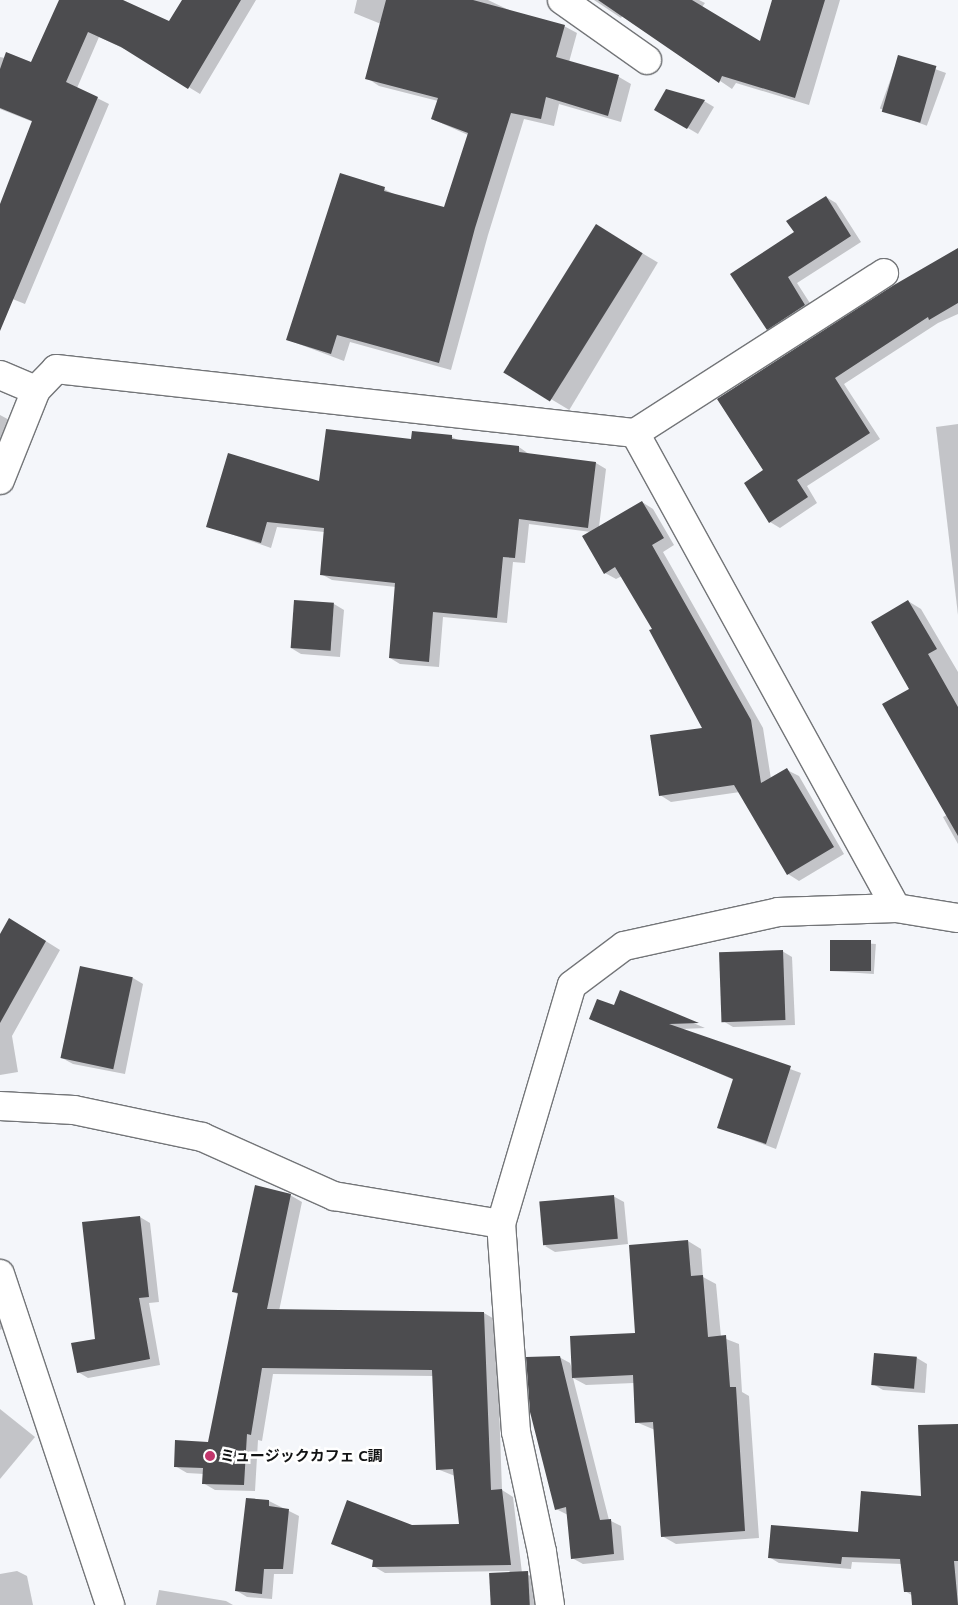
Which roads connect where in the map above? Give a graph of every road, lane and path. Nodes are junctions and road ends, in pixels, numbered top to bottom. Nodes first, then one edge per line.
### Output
1 (562, 0) edge
2 (647, 60) dead end
3 (884, 273) dead end
4 (0, 375) edge
5 (36, 390) junction
6 (634, 433) junction
7 (0, 480) edge
8 (896, 908) junction
9 (958, 918) edge
10 (0, 1106) edge
11 (501, 1224) junction
12 (0, 1274) edge
13 (110, 1605) edge
14 (550, 1605) edge

1 - 2 street
3 - 6 street
4 - 5 street
5 - 6 street
5 - 7 street
6 - 8 street
8 - 9 street
8 - 11 street
10 - 11 street
11 - 14 street
12 - 13 street

